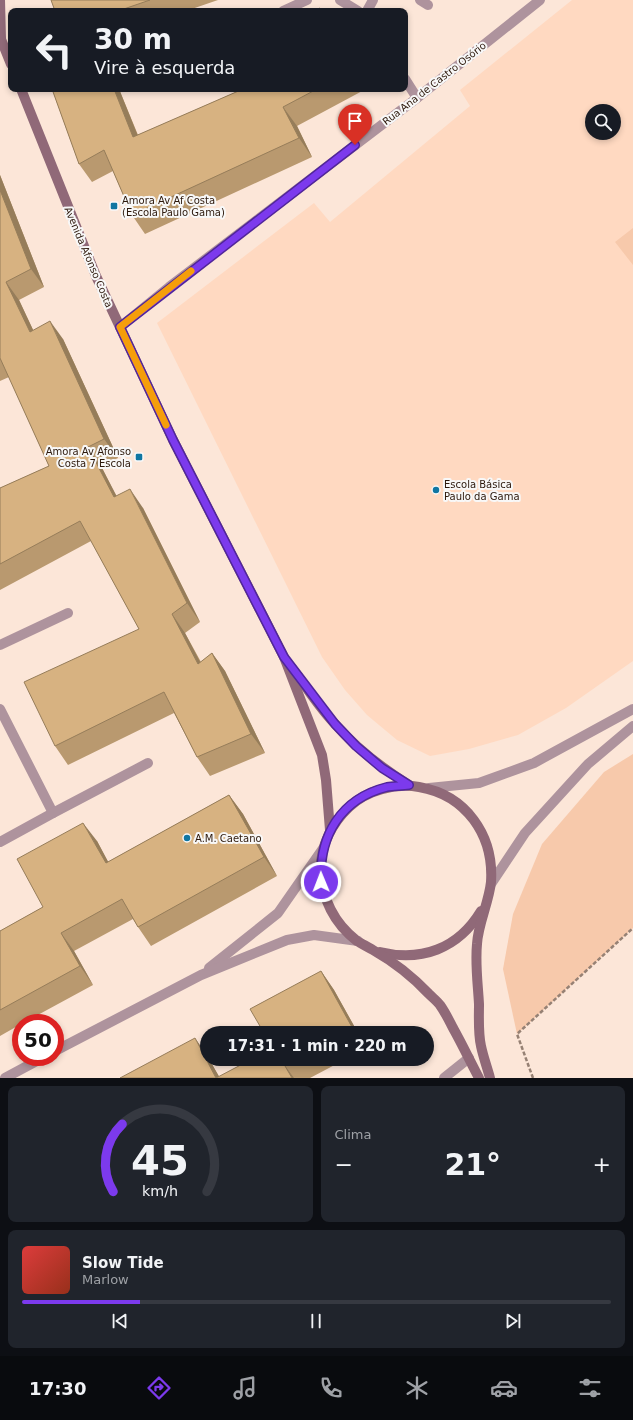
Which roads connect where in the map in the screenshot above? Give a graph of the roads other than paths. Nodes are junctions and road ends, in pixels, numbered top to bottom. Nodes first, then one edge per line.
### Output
1 (0, 0) edge
2 (307, 0) edge
3 (340, 0) edge
4 (540, 0) edge
5 (290, 8) edge
6 (353, 8) edge
7 (0, 38) edge
8 (8, 57) edge
9 (408, 84) edge
10 (22, 92) edge
11 (417, 98) junction
12 (120, 327) junction
13 (68, 613) dead end
14 (0, 645) edge
15 (284, 657) junction
16 (0, 709) edge
17 (633, 709) edge
18 (633, 726) edge
19 (148, 763) dead end
20 (409, 785) junction
21 (429, 788) junction
22 (53, 812) junction
23 (330, 830) junction
24 (0, 842) edge
25 (324, 847) junction
26 (490, 884) junction
27 (485, 904) junction
28 (358, 941) junction
29 (374, 950) junction
30 (201, 974) junction
31 (64, 1046) edge
32 (469, 1058) junction
33 (27, 1066) edge
34 (5, 1078) edge
35 (444, 1078) edge
36 (479, 1078) edge
37 (490, 1078) edge

1 - 7 main road
2 - 5 street
3 - 6 street
4 - 11 street, Rua Ana de Castro Osório
7 - 8 main road
9 - 11 street
10 - 12 main road, Avenida Afonso Costa
11 - 12 street, Rua Ana de Castro Osório
12 - 15 main road, Avenida Afonso Costa
13 - 14 street
15 - 20 main road
15 - 23 main road
16 - 22 street
17 - 21 street
18 - 26 street
19 - 22 street
20 - 21 main road
20 - 23 main road
21 - 26 main road
22 - 24 street
23 - 25 main road
25 - 28 main road
25 - 30 street
26 - 27 main road
27 - 29 main road
27 - 37 main road
28 - 29 main road
28 - 30 street
29 - 32 main road
30 - 31 street
32 - 35 street
32 - 36 main road
33 - 34 street

